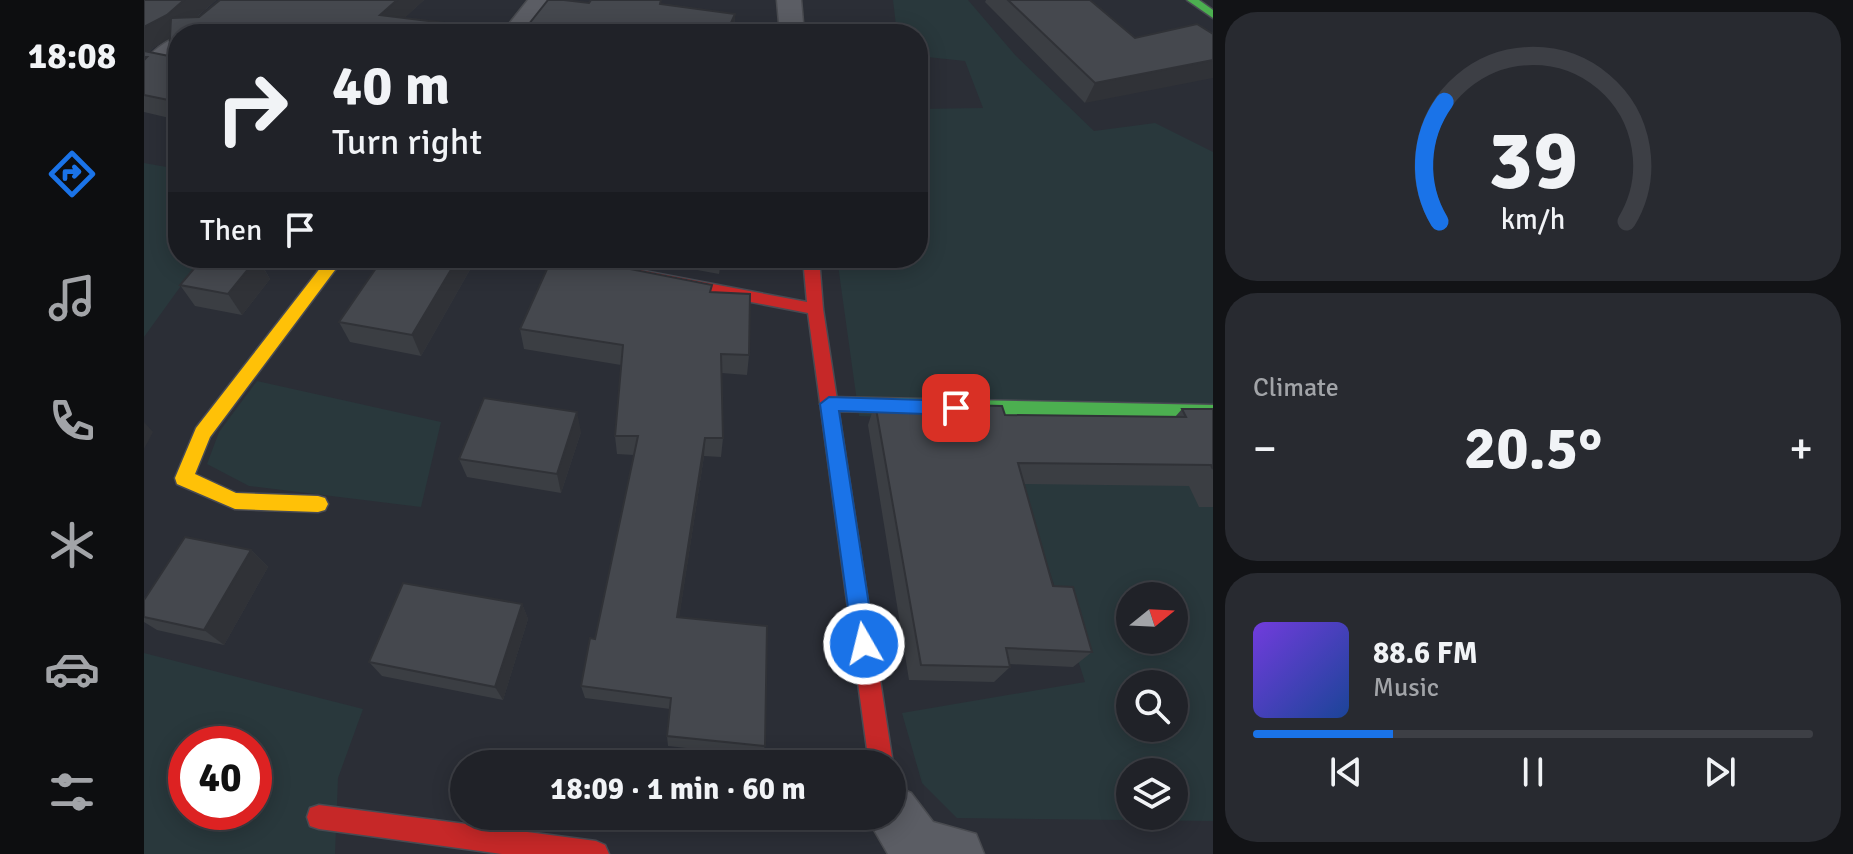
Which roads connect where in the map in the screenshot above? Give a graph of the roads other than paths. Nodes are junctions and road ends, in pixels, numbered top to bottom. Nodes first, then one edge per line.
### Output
1 (541, 0) edge
2 (789, 0) edge
3 (1192, 0) edge
4 (1213, 15) edge
5 (521, 24) edge
6 (791, 24) edge
7 (168, 53) edge
8 (168, 64) edge
9 (328, 268) edge
10 (601, 268) edge
11 (812, 268) edge
12 (815, 309) junction
13 (829, 404) junction
14 (1213, 412) edge
15 (318, 504) dead end
16 (879, 750) edge
17 (319, 817) dead end
18 (596, 854) edge

1 - 5 street
2 - 6 street
3 - 4 street
7 - 8 street
9 - 15 street
10 - 12 street
11 - 12 street
12 - 13 street
13 - 14 street
13 - 16 street
17 - 18 street

